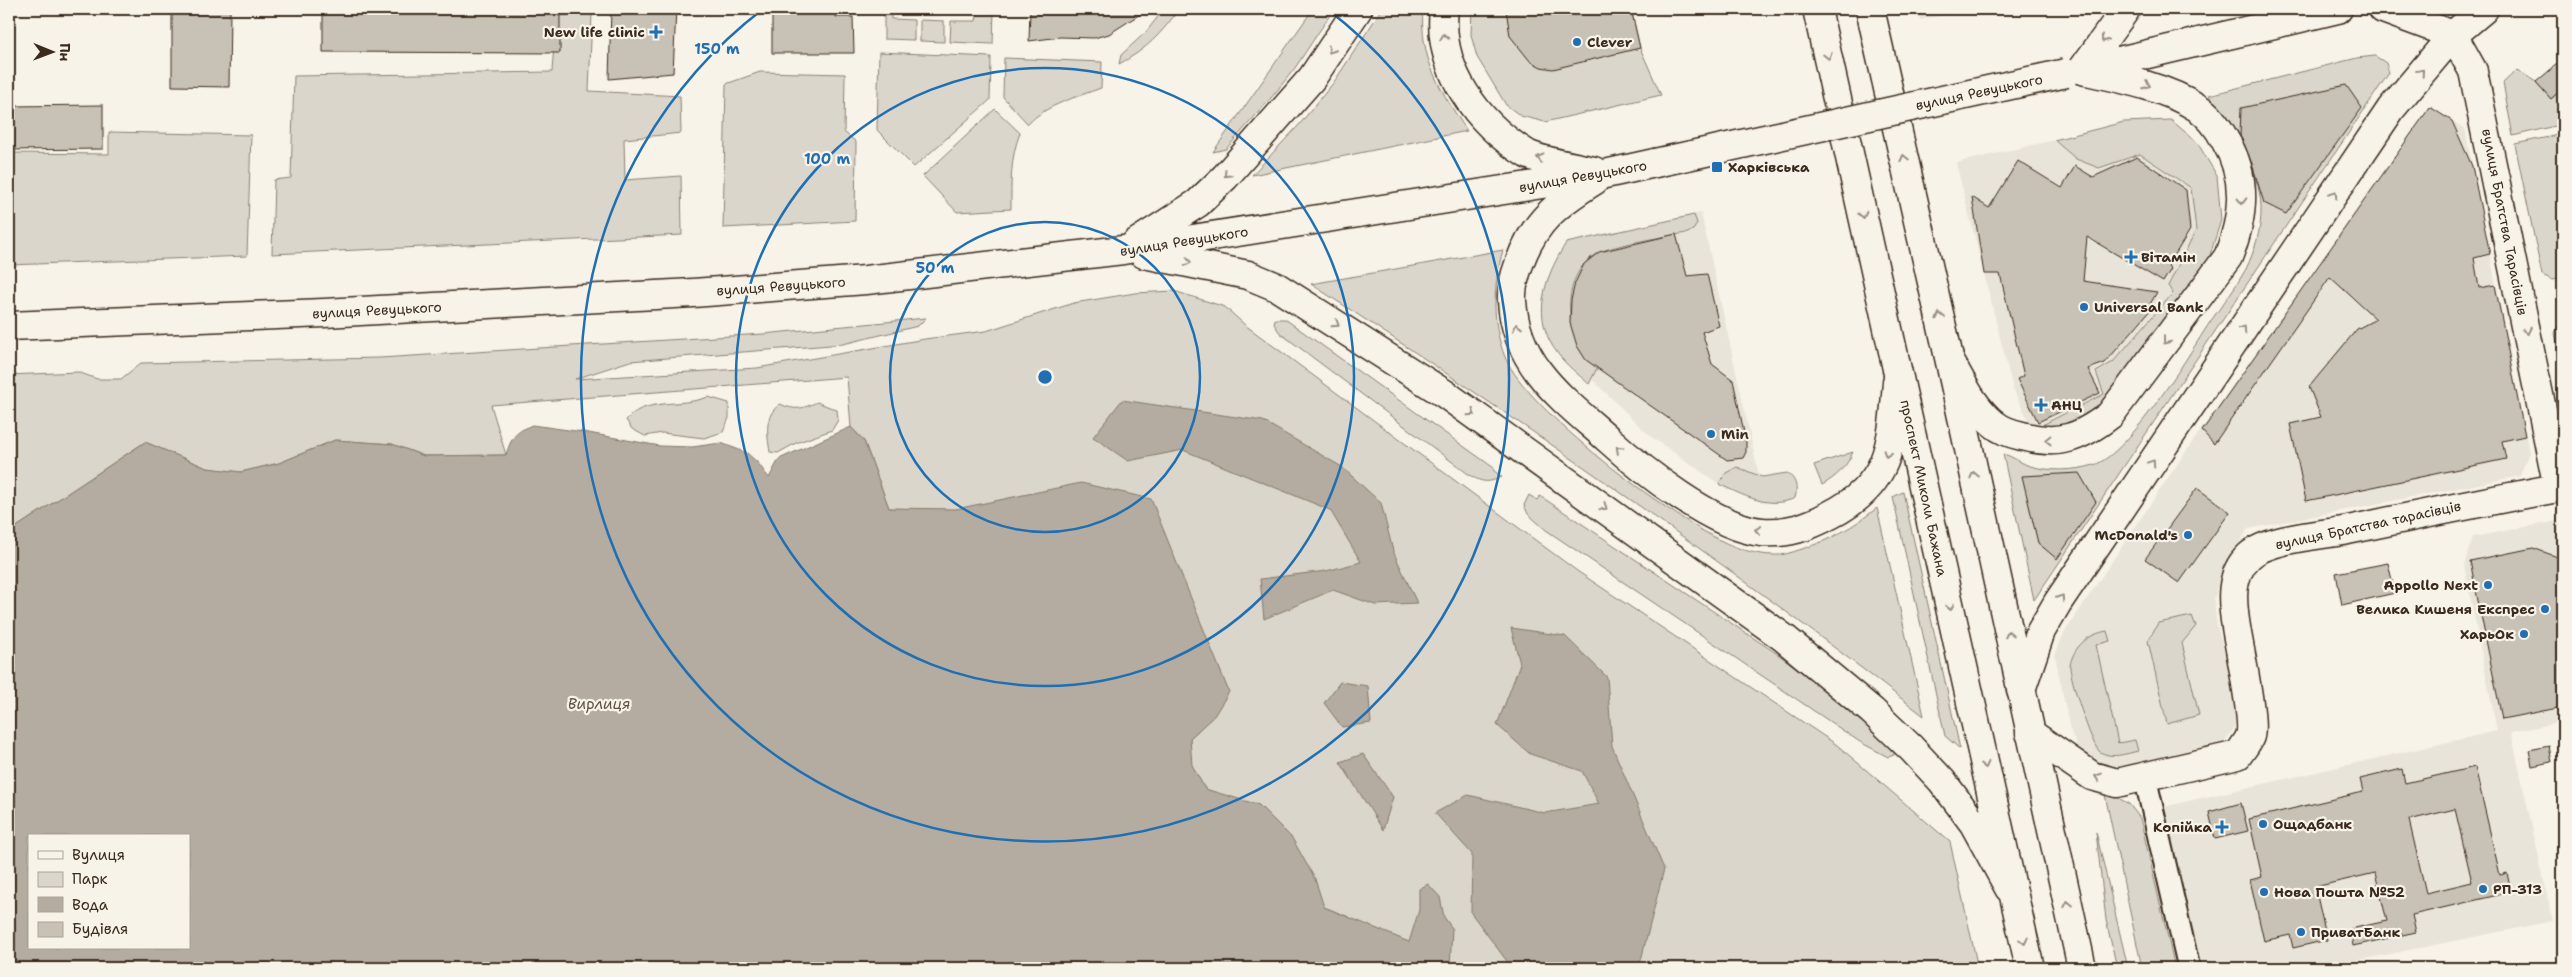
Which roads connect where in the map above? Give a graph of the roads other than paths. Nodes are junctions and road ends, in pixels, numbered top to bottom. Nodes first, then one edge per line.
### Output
1 (1358, 9) edge
2 (1444, 9) edge
3 (1817, 9) edge
4 (1870, 9) edge
5 (2126, 9) edge
6 (2338, 9) edge
7 (2383, 9) edge
8 (2484, 9) edge
9 (2453, 35) junction
10 (2074, 72) junction
11 (1605, 174) junction
12 (1123, 250) junction
13 (9, 326) edge
14 (1950, 362) junction
15 (1898, 371) junction
16 (2561, 489) edge
17 (2021, 690) junction
18 (2030, 733) junction
19 (2145, 777) junction
20 (2015, 899) junction
21 (2030, 968) edge
22 (2082, 968) edge
23 (2189, 968) edge

1 -> 12 main road
11 -> 2 main road
3 -> 15 main road, проспект Миколи Бажана
14 -> 4 main road
5 -> 10 main road
6 - 10 main road, вулиця Ревуцького
7 - 9 main road
8 - 9 main road
9 -> 16 main road, вулиця Братства Тарасівців
17 -> 9 main road
10 - 11 main road, вулиця Ревуцького, bridge
10 -> 14 main road
11 - 12 main road, вулиця Ревуцького
15 -> 11 main road
12 - 13 main road, вулиця Ревуцького
12 -> 20 main road
17 -> 14 main road
15 -> 20 main road, проспект Миколи Бажана
16 - 19 main road, вулиця Братства тарасівців
17 - 18 main road
19 -> 18 main road, вулиця Братства тарасівців
22 -> 18 main road
19 - 23 street
20 -> 21 main road, проспект Миколи Бажана

